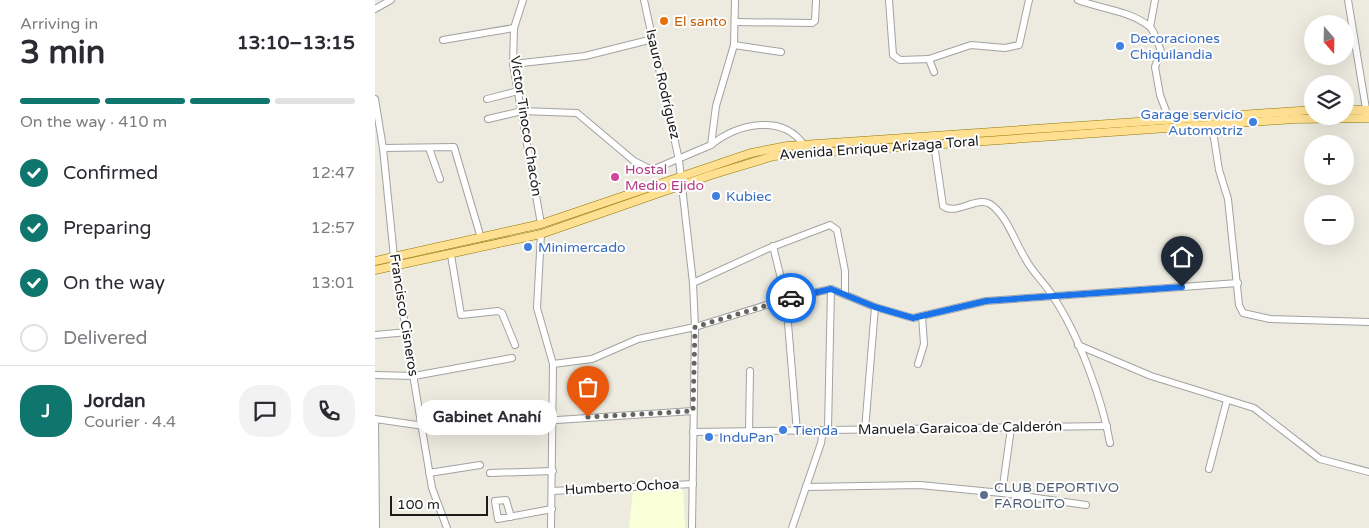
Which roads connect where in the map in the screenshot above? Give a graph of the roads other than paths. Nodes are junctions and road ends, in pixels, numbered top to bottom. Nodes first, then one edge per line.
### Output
1 (391, 0) edge
2 (523, 0) edge
3 (644, 0) edge
4 (735, 0) edge
5 (816, 0) edge
6 (889, 0) edge
7 (1029, 0) edge
8 (1078, 0) edge
9 (1155, 0) edge
10 (1347, 0) edge
11 (375, 10) edge
12 (735, 22) junction
13 (1150, 27) junction
14 (514, 28) junction
15 (653, 39) junction
16 (443, 40) dead end
17 (734, 45) junction
18 (781, 52) dead end
19 (929, 59) junction
20 (513, 64) junction
21 (933, 72) dead end
22 (518, 90) junction
23 (487, 99) dead end
24 (375, 102) edge
25 (522, 111) junction
26 (1304, 111) edge
27 (1354, 112) edge
28 (1368, 114) edge
29 (488, 119) dead end
30 (1169, 119) junction
31 (1212, 125) junction
32 (934, 144) junction
33 (711, 145) junction
34 (804, 145) junction
35 (383, 148) junction
36 (429, 148) junction
37 (679, 160) junction
38 (681, 175) junction
39 (439, 179) dead end
40 (683, 185) junction
41 (541, 224) junction
42 (541, 234) junction
43 (481, 238) junction
44 (773, 246) junction
45 (451, 256) junction
46 (394, 257) junction
47 (375, 261) edge
48 (395, 266) junction
49 (375, 270) edge
50 (693, 283) junction
51 (1238, 283) junction
52 (831, 289) junction
53 (845, 295) junction
54 (1053, 296) junction
55 (786, 299) junction
56 (875, 307) junction
57 (922, 316) junction
58 (1369, 322) edge
59 (695, 327) junction
60 (408, 332) junction
61 (375, 335) edge
62 (515, 345) dead end
63 (1078, 345) junction
64 (511, 358) dead end
65 (553, 364) junction
66 (918, 364) dead end
67 (750, 371) dead end
68 (375, 375) edge
69 (415, 376) junction
70 (1227, 400) junction
71 (693, 411) junction
72 (375, 418) edge
73 (553, 419) junction
74 (422, 426) junction
75 (1107, 426) junction
76 (1011, 428) junction
77 (826, 430) junction
78 (865, 430) junction
79 (693, 432) junction
80 (749, 432) junction
81 (797, 432) junction
82 (1111, 443) dead end
83 (480, 465) dead end
84 (1209, 469) dead end
85 (553, 471) junction
86 (490, 472) dead end
87 (1369, 472) edge
88 (429, 473) junction
89 (693, 484) junction
90 (806, 487) junction
91 (552, 491) junction
92 (1003, 492) junction
93 (1085, 505) dead end
94 (552, 510) junction
95 (511, 517) dead end
96 (376, 528) edge
97 (447, 528) edge
98 (551, 528) edge
99 (692, 528) edge
100 (791, 528) edge

1 - 11 street
2 - 14 street, Víctor Tinoco Chacón
3 - 15 street, Isauro Rodríguez
4 - 12 street
5 - 12 street
6 - 19 street
7 - 19 street
8 - 13 street
9 - 13 street
10 - 28 street
12 - 17 street
13 - 30 street
14 - 16 street
14 - 20 street, Víctor Tinoco Chacón
15 - 20 street
15 - 37 street, Isauro Rodríguez
17 - 18 street
17 - 33 street
19 - 21 street
20 - 22 street, Víctor Tinoco Chacón
22 - 23 street
22 - 25 street, Víctor Tinoco Chacón
24 - 35 street, Francisco Cisneros
25 - 29 street
25 - 37 street
25 - 41 street, Víctor Tinoco Chacón
26 - 30 main road, Avenida Enrique Arízaga Toral
27 - 28 main road
28 - 31 main road, Avenida Enrique Arízaga Toral
30 - 34 main road, Avenida Enrique Arízaga Toral
31 - 32 main road, Avenida Enrique Arízaga Toral
31 - 51 street
32 - 40 main road, Avenida Enrique Arízaga Toral
32 - 54 street
33 - 34 street
33 - 37 street
34 - 38 main road, Avenida Enrique Arízaga Toral
35 - 36 street
35 - 46 street, Francisco Cisneros
36 - 39 street
36 - 43 street
37 - 38 street, Isauro Rodríguez
38 - 40 street, Isauro Rodríguez
38 - 41 main road, Avenida Enrique Arízaga Toral
40 - 42 main road, Avenida Enrique Arízaga Toral
40 - 50 street, Isauro Rodríguez
41 - 43 main road, Avenida Enrique Arízaga Toral
42 - 45 main road, Avenida Enrique Arízaga Toral
42 - 65 street
43 - 46 main road, Avenida Enrique Arízaga Toral
44 - 50 street
44 - 53 street
44 - 55 street
45 - 48 main road, Avenida Enrique Arízaga Toral
45 - 62 street
46 - 47 main road, Avenida Enrique Arízaga Toral
46 - 48 street, Francisco Cisneros
48 - 49 main road, Avenida Enrique Arízaga Toral
48 - 60 street, Francisco Cisneros
50 - 59 street, Isauro Rodríguez
51 - 54 street
51 - 58 street
52 - 53 street
52 - 55 street
52 - 77 street
53 - 56 street
54 - 57 street
54 - 63 street
55 - 59 street
55 - 81 street
56 - 57 street
56 - 78 street
57 - 66 street
59 - 65 street
59 - 71 street, Isauro Rodríguez
60 - 61 street
60 - 69 street, Francisco Cisneros
63 - 70 street
63 - 75 street
64 - 69 street
65 - 73 street
67 - 80 street
68 - 69 street
69 - 74 street, Francisco Cisneros
70 - 84 street
70 - 87 street
71 - 73 street
71 - 79 street, Isauro Rodríguez
72 - 74 street
72 - 96 street
73 - 74 street
73 - 85 street
74 - 88 street, Francisco Cisneros
75 - 76 street, Manuela Garaicoa de Calderón
75 - 82 street
76 - 78 street, Manuela Garaicoa de Calderón
76 - 92 street
77 - 78 street, Manuela Garaicoa de Calderón
77 - 81 street, Manuela Garaicoa de Calderón
77 - 90 street
79 - 80 street, Manuela Garaicoa de Calderón
79 - 89 street, Isauro Rodríguez
80 - 81 street, Manuela Garaicoa de Calderón
83 - 88 street
85 - 86 street
85 - 91 street
88 - 97 street, Francisco Cisneros
89 - 91 street, Humberto Ochoa
89 - 99 street, Isauro Rodríguez
90 - 92 street
90 - 100 street
91 - 94 street
92 - 93 street
94 - 95 street
94 - 98 street

